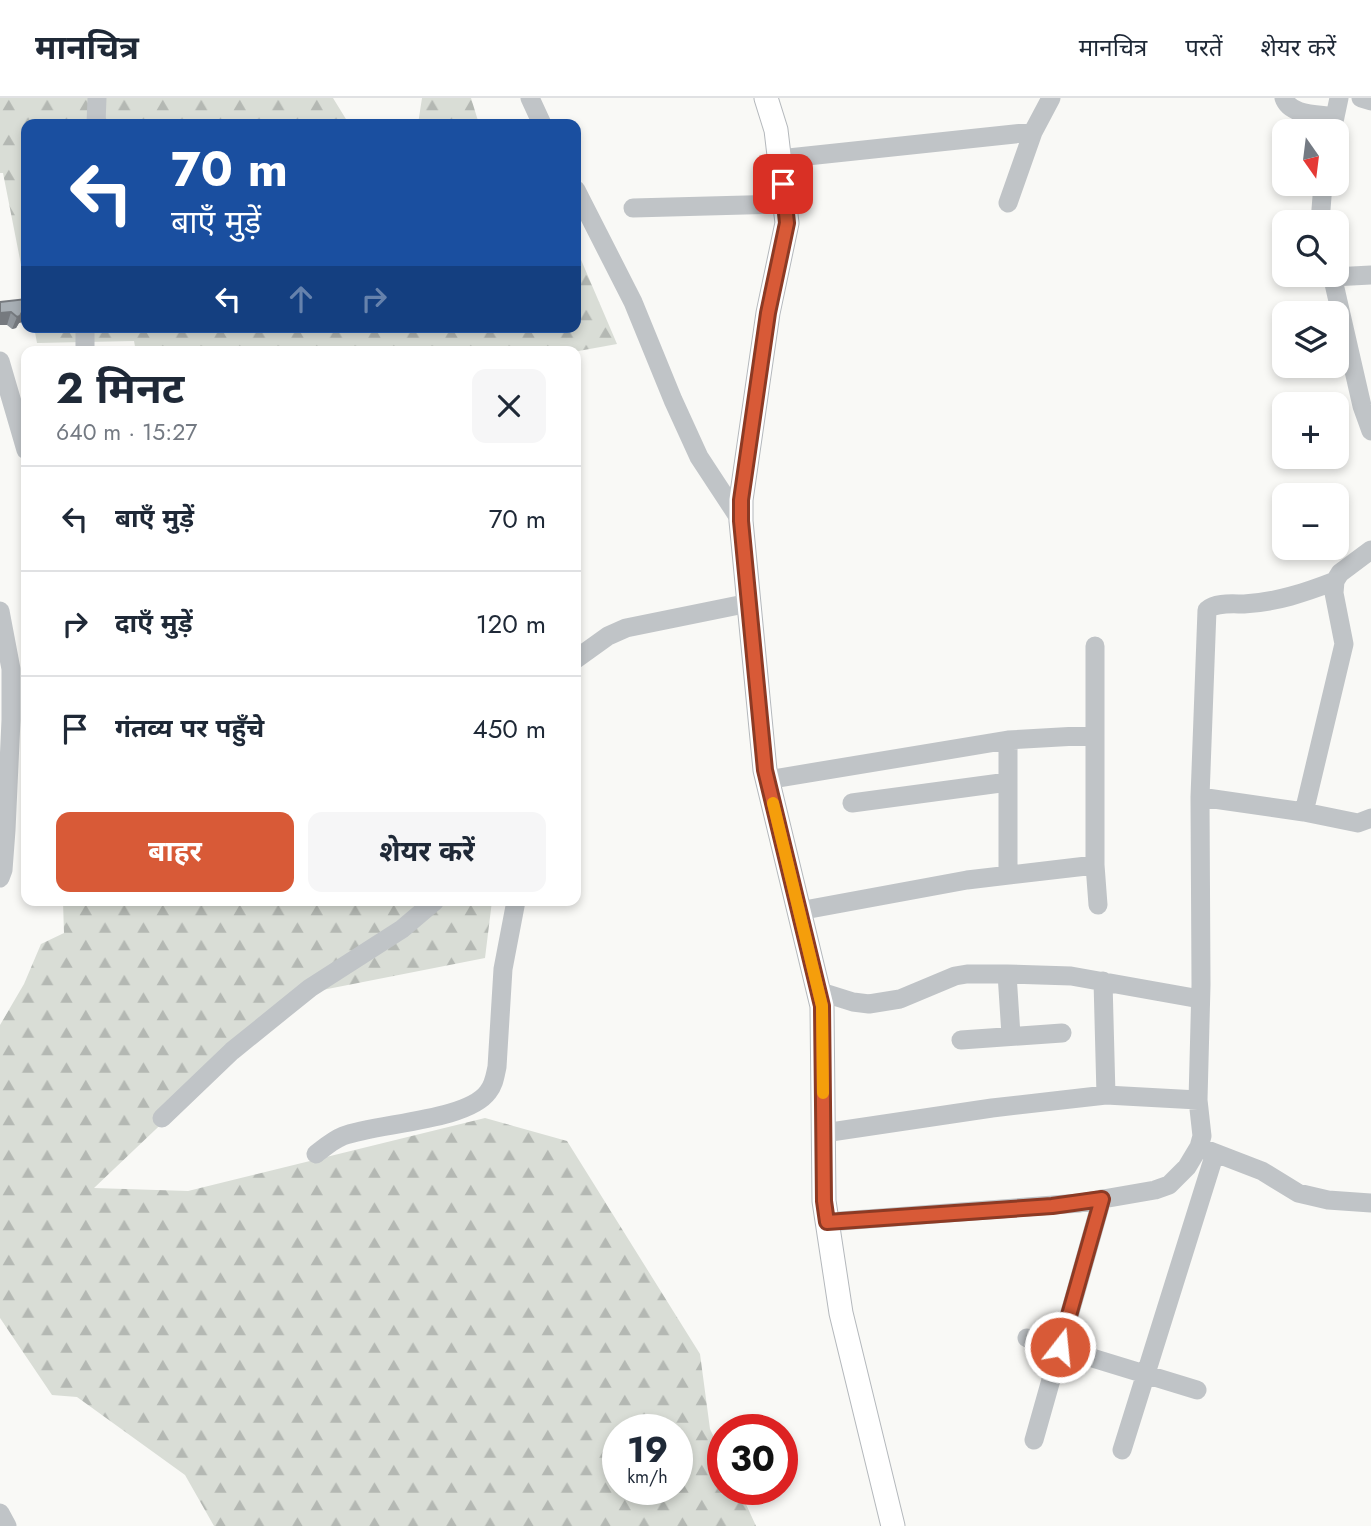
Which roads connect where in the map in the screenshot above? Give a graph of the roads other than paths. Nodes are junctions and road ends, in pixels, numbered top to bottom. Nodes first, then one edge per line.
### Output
1 (97, 98) edge
2 (530, 98) edge
3 (766, 98) edge
4 (1051, 98) edge
5 (1284, 98) edge
6 (1361, 98) edge
7 (1371, 101) edge
8 (1335, 115) edge
9 (96, 119) edge
10 (540, 119) edge
11 (1033, 132) junction
12 (779, 159) junction
13 (581, 200) edge
14 (1008, 203) dead end
15 (785, 204) junction
16 (633, 208) dead end
17 (1371, 275) edge
18 (1349, 276) edge
19 (1335, 287) edge
20 (0, 361) edge
21 (1371, 431) edge
22 (21, 433) edge
23 (741, 521) junction
24 (1371, 551) edge
25 (1335, 581) junction
26 (749, 603) junction
27 (0, 611) edge
28 (1095, 646) dead end
29 (581, 655) edge
30 (1095, 735) junction
31 (1008, 740) junction
32 (767, 780) junction
33 (1009, 782) junction
34 (1200, 797) junction
35 (852, 803) dead end
36 (1304, 812) junction
37 (1371, 818) edge
38 (1095, 865) junction
39 (1008, 875) junction
40 (0, 878) edge
41 (1098, 905) dead end
42 (429, 906) edge
43 (515, 906) edge
44 (799, 911) junction
45 (1007, 974) junction
46 (1103, 981) junction
47 (818, 991) junction
48 (1200, 999) junction
49 (1062, 1033) dead end
50 (1011, 1035) junction
51 (961, 1040) dead end
52 (1106, 1095) junction
53 (1198, 1100) junction
54 (162, 1118) dead end
55 (824, 1133) junction
56 (1207, 1150) junction
57 (316, 1154) dead end
58 (1102, 1199) junction
59 (1371, 1203) edge
60 (827, 1222) junction
61 (1027, 1338) dead end
62 (1060, 1347) junction
63 (1145, 1376) junction
64 (1197, 1391) dead end
65 (1034, 1440) dead end
66 (1122, 1450) dead end
67 (0, 1513) edge
68 (7, 1526) edge
69 (893, 1526) edge

1 - 9 street
2 - 10 street
3 - 12 main road
4 - 11 street
5 - 8 street
6 - 7 street
11 - 12 street
11 - 14 street
12 - 15 main road
13 - 23 street
15 - 16 street
15 - 23 main road
17 - 18 street
19 - 21 street
20 - 22 street
23 - 26 main road
24 - 25 street
25 - 34 street
25 - 36 street
26 - 29 street
26 - 32 main road
27 - 40 street
28 - 30 street
30 - 31 street
30 - 38 street
31 - 32 street
31 - 33 street
32 - 44 main road
33 - 35 street
33 - 39 street
34 - 36 street
34 - 48 street
36 - 37 street
38 - 39 street
38 - 41 street
39 - 44 street
42 - 54 street
43 - 57 street
44 - 47 main road
45 - 46 street
45 - 47 street
45 - 50 street
46 - 48 street
46 - 52 street
47 - 55 main road
48 - 53 street
49 - 50 street
50 - 51 street
52 - 53 street
52 - 55 street
53 - 56 street
55 - 60 main road
56 - 58 street
56 - 59 street
56 - 63 street
58 - 60 street
58 - 62 street
60 - 69 main road
61 - 62 street
62 - 63 street
62 - 65 street
63 - 64 street
63 - 66 street
67 - 68 street

